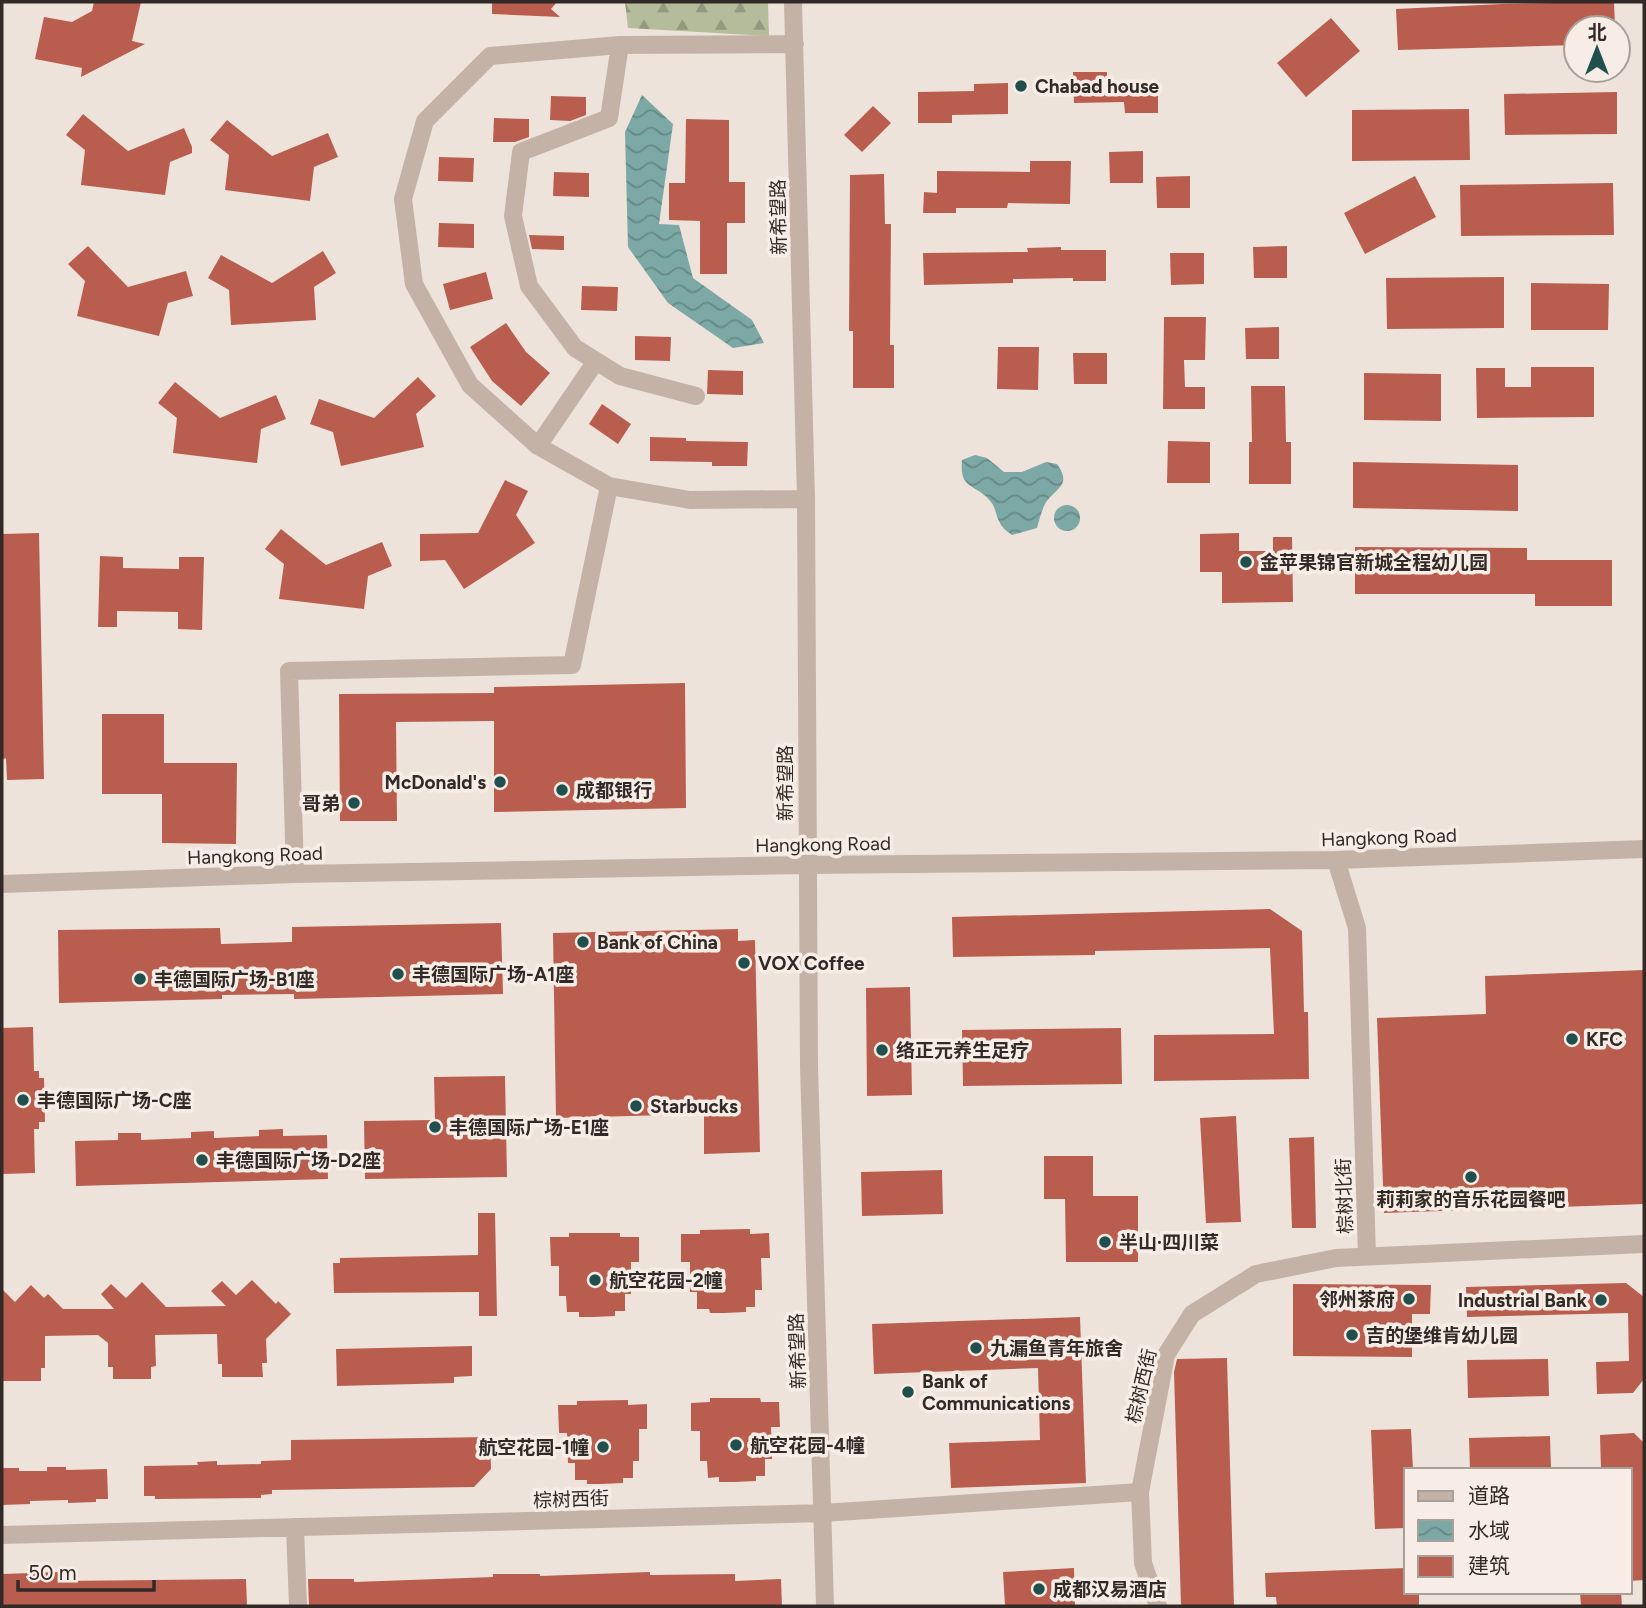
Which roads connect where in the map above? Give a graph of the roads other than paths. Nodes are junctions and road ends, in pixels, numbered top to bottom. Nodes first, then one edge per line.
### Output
1 (793, 2) edge
2 (795, 44) junction
3 (620, 45) junction
4 (596, 362) junction
5 (696, 396) dead end
6 (538, 446) junction
7 (608, 486) junction
8 (806, 499) junction
9 (1644, 849) edge
10 (1336, 860) junction
11 (806, 865) junction
12 (295, 874) junction
13 (2, 884) edge
14 (1644, 1244) edge
15 (1367, 1256) junction
16 (1140, 1492) junction
17 (823, 1513) junction
18 (295, 1527) junction
19 (2, 1535) edge
20 (298, 1606) edge
21 (825, 1606) edge
22 (1158, 1606) edge

1 - 2 street, 新希望路
2 - 3 street
2 - 8 street, 新希望路
3 - 4 street
3 - 6 street
4 - 5 street
4 - 6 street
6 - 7 street
7 - 8 street
7 - 12 street
8 - 11 street, 新希望路
9 - 10 street, Hangkong Road
10 - 11 street, Hangkong Road
10 - 15 street, 棕树北街
11 - 12 street, Hangkong Road
11 - 17 street, 新希望路
12 - 13 street, Hangkong Road
14 - 15 street, 棕树北街
15 - 16 street, 棕树西街
16 - 17 street, 棕树西街
16 - 22 street, 棕树西街
17 - 18 street, 棕树西街
17 - 21 street, 新希望路
18 - 19 street, 棕树西街
18 - 20 street

